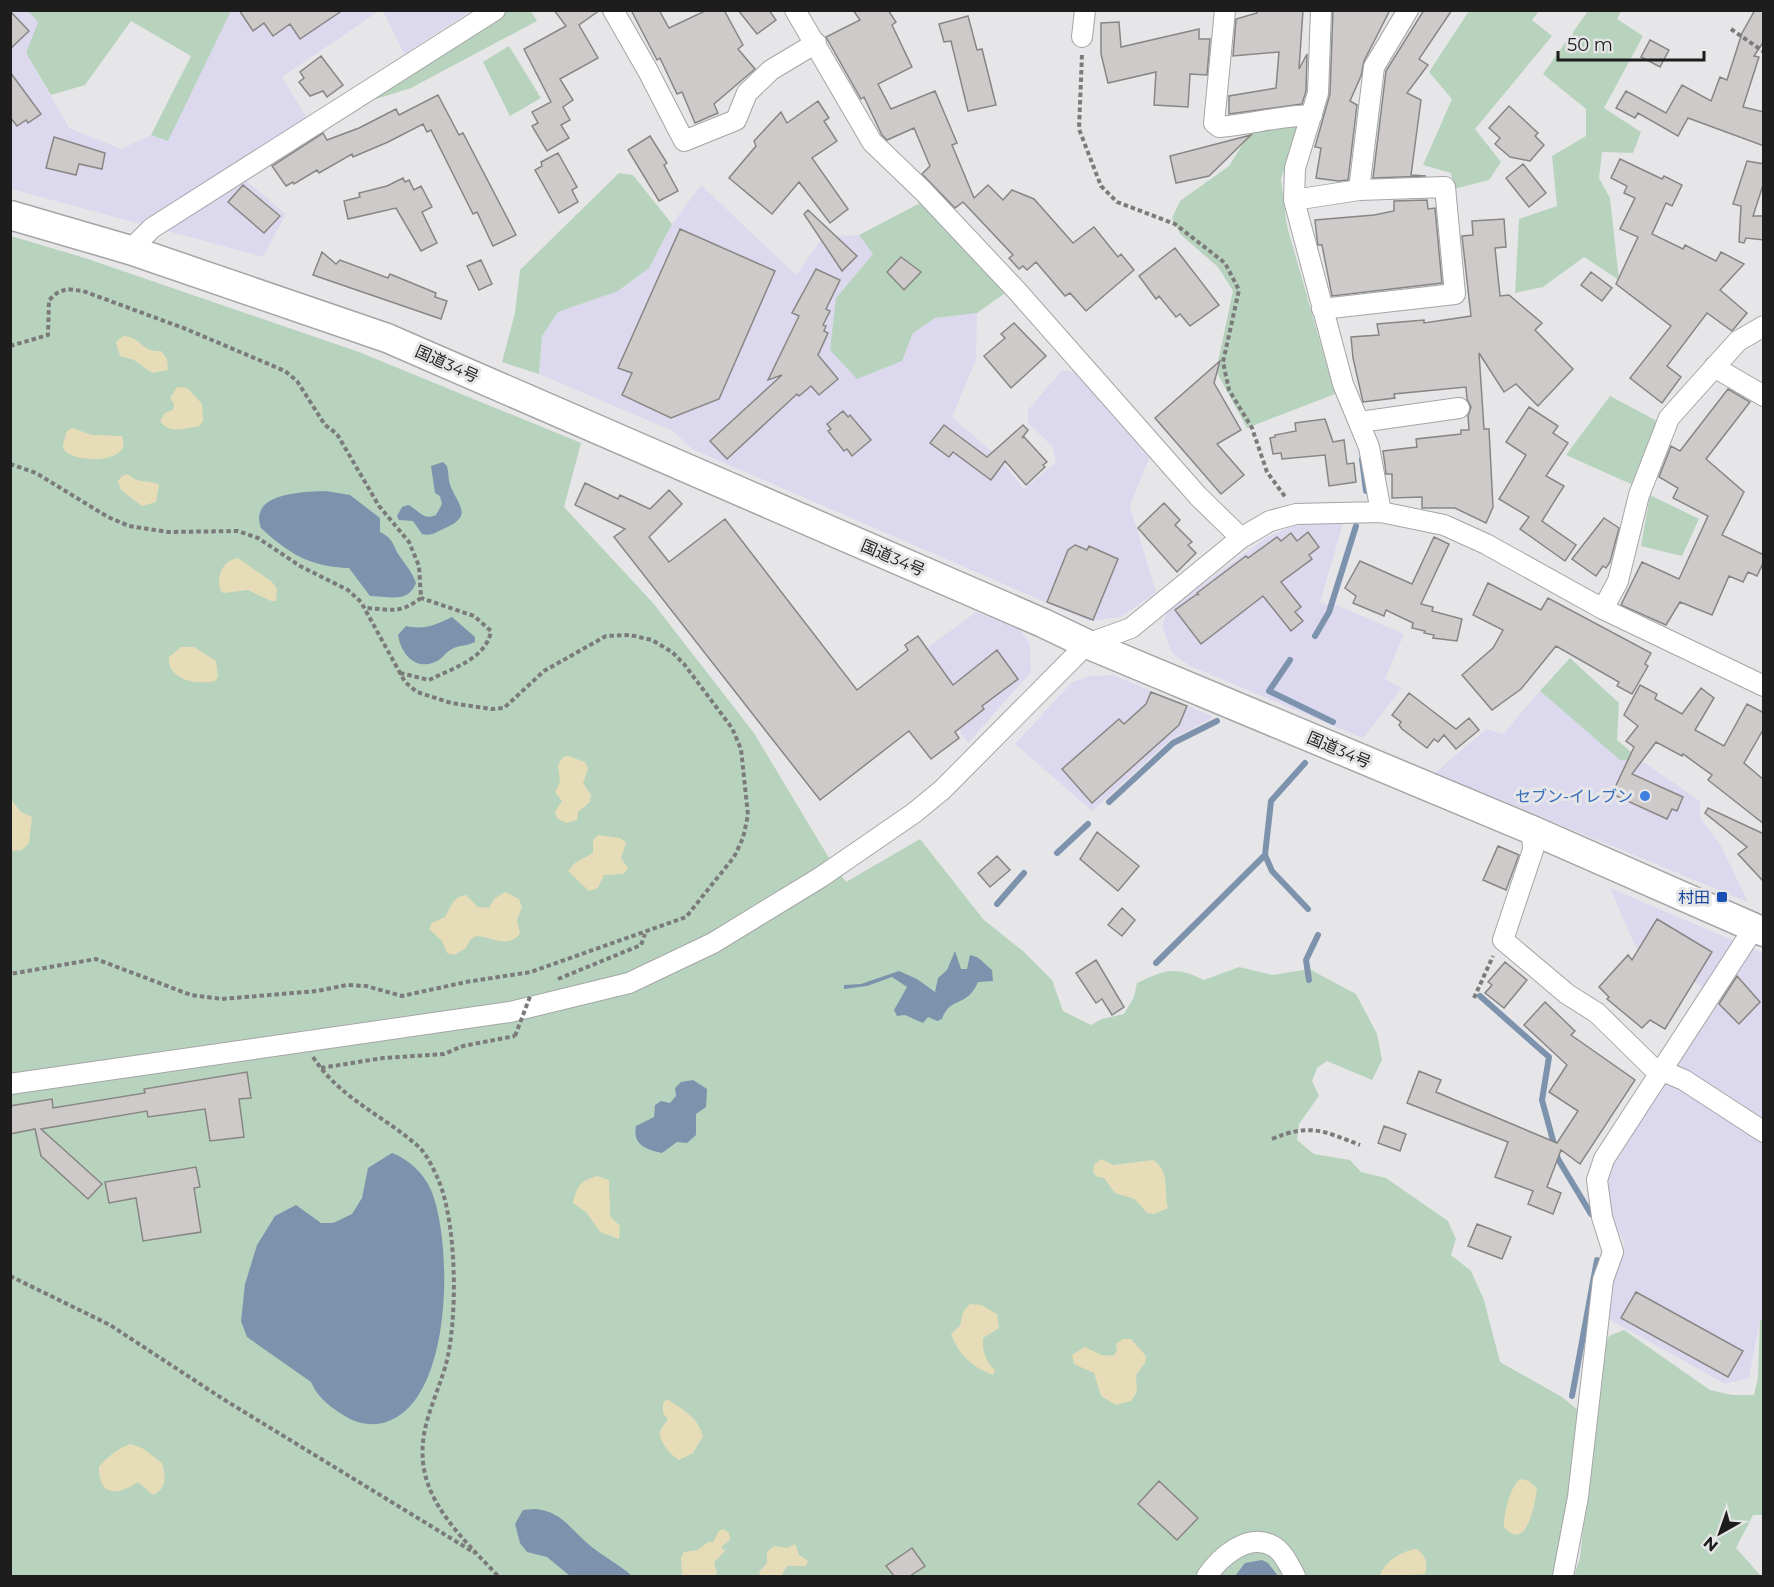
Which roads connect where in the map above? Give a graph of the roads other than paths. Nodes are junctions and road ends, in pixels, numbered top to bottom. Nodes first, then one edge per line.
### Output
1 (495, 10) edge
2 (613, 10) edge
3 (795, 10) edge
4 (1085, 10) edge
5 (1225, 10) edge
6 (1321, 10) edge
7 (1408, 10) edge
8 (1082, 37) road end
9 (816, 43) junction
10 (1312, 115) junction
11 (1359, 190) junction
12 (1294, 200) junction
13 (10, 215) edge
14 (130, 250) junction
15 (1322, 309) junction
16 (1764, 326) edge
17 (1714, 367) junction
18 (1764, 396) edge
19 (1459, 408) dead end
20 (1359, 422) junction
21 (1381, 512) junction
22 (1241, 538) junction
23 (1603, 609) junction
24 (1087, 644) junction
25 (1764, 686) edge
26 (1532, 831) junction
27 (1759, 930) edge
28 (1660, 1071) junction
29 (10, 1084) edge
30 (1764, 1132) edge
31 (1207, 1576) edge
32 (1295, 1576) edge
33 (1563, 1576) edge

1 - 14 street
2 - 9 street
3 - 9 street
4 - 8 street
5 - 10 street
6 - 10 street
7 - 11 street
9 - 22 street
10 - 12 street
11 - 12 street
11 - 15 street
12 - 15 street
13 - 14 highway, 国道34号
14 - 24 highway, 国道34号
15 - 20 street
16 - 17 street
17 - 18 street
17 - 23 street
19 - 20 street
20 - 21 street
21 - 22 street
21 - 23 street
22 - 24 street
23 - 25 street
24 - 26 highway, 国道34号
24 - 29 street
26 - 27 highway, 国道34号
26 - 28 street
27 - 28 street
28 - 30 street
28 - 33 street
31 - 32 street

